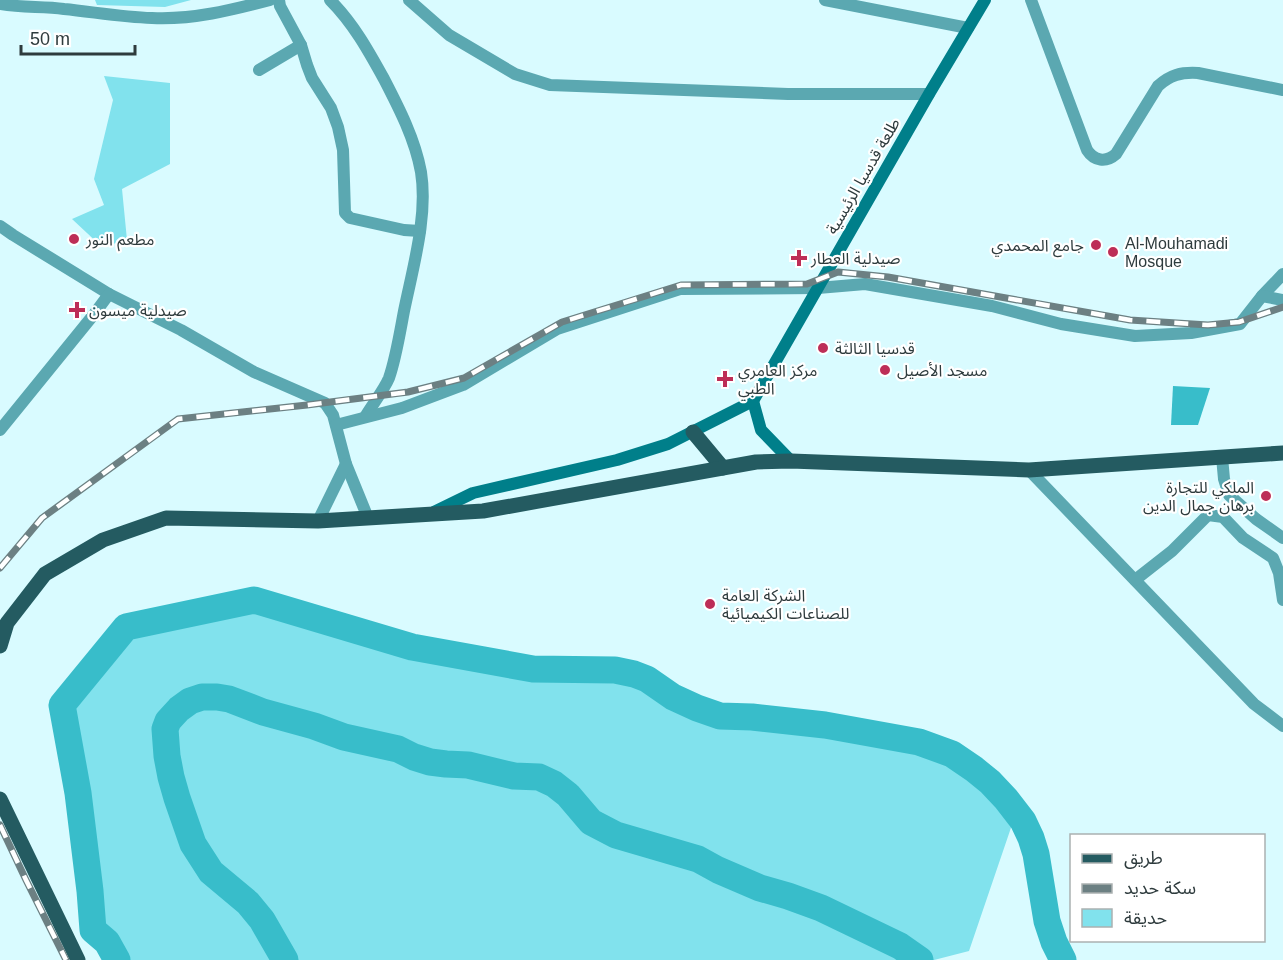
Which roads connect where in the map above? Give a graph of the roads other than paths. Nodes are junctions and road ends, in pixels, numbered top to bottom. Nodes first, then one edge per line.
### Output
1 (270, 0) edge
2 (279, 0) edge
3 (330, 0) edge
4 (410, 0) edge
5 (825, 0) edge
6 (984, 0) edge
7 (1031, 0) edge
8 (0, 4) edge
9 (968, 28) junction
10 (301, 45) junction
11 (259, 70) dead end
12 (1283, 90) edge
13 (929, 94) junction
14 (0, 226) edge
15 (420, 231) junction
16 (1283, 274) edge
17 (818, 288) junction
18 (109, 294) junction
19 (1262, 296) junction
20 (1283, 300) edge
21 (753, 401) junction
22 (365, 417) junction
23 (336, 425) junction
24 (0, 430) edge
25 (693, 432) junction
26 (1283, 453) edge
27 (1222, 457) junction
28 (791, 461) junction
29 (346, 464) junction
30 (723, 468) junction
31 (1029, 470) junction
32 (428, 515) junction
33 (368, 518) junction
34 (318, 521) junction
35 (1283, 538) edge
36 (1135, 580) junction
37 (1283, 600) edge
38 (0, 646) edge
39 (1283, 726) edge
40 (0, 799) edge
41 (78, 960) edge

1 - 8 street
2 - 10 street
3 - 15 street
4 - 13 street
5 - 9 street
6 - 9 main road, طلعة قدسيا الرئيسية
7 - 12 street
9 - 13 main road, طلعة قدسيا الرئيسية
10 - 11 street
10 - 15 street
13 - 17 main road, طلعة قدسيا الرئيسية
14 - 18 street
15 - 22 street
16 - 19 street
17 - 19 street
17 - 21 main road, طلعة قدسيا الرئيسية
17 - 22 street
18 - 23 street
18 - 24 street
19 - 20 street
21 - 25 main road
21 - 28 main road
22 - 23 street
23 - 29 street
25 - 30 main road
25 - 32 main road
26 - 27 main road
27 - 31 main road
27 - 35 street
28 - 30 main road
28 - 31 main road
29 - 33 street
29 - 34 street
30 - 32 main road
31 - 36 street
32 - 33 main road
33 - 34 main road
34 - 38 main road
36 - 37 street
36 - 39 street
40 - 41 main road

